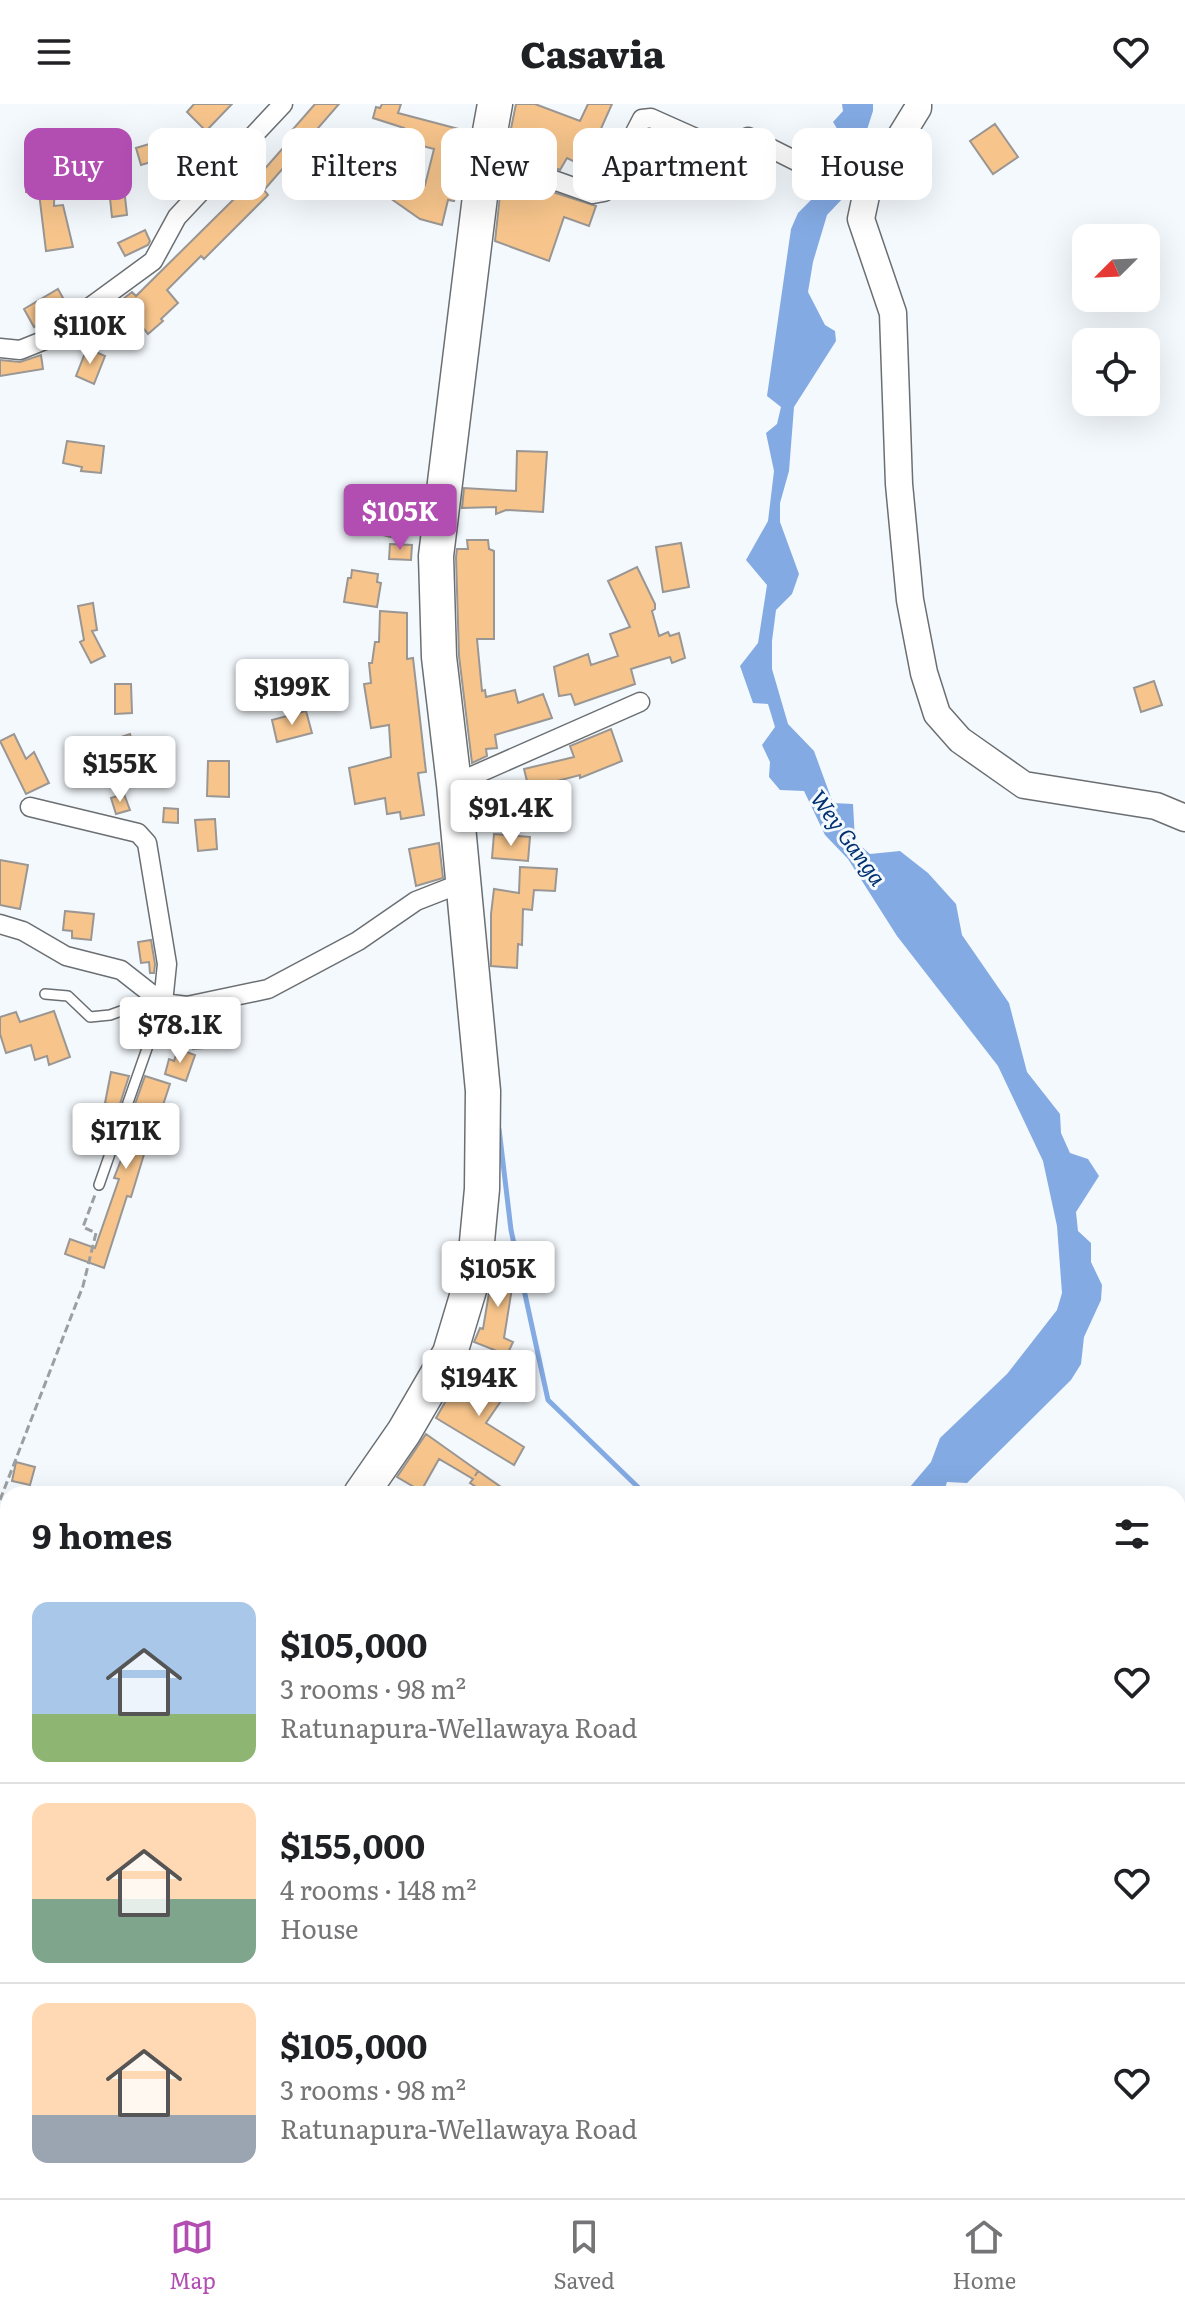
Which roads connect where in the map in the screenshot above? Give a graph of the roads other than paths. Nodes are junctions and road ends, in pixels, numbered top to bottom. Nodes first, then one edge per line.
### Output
1 (283, 104) edge
2 (495, 104) edge
3 (918, 104) edge
4 (491, 128) edge
5 (792, 159) edge
6 (557, 181) edge
7 (480, 200) edge
8 (0, 348) edge
9 (640, 702) dead end
10 (454, 784) junction
11 (30, 807) dead end
12 (1185, 818) edge
13 (462, 883) junction
14 (0, 924) edge
15 (45, 994) dead end
16 (160, 1001) junction
17 (99, 1185) road end
18 (367, 1486) edge

1 - 8 street
2 - 4 highway
3 - 12 street
5 - 6 street
7 - 10 highway
9 - 10 street
10 - 13 highway
11 - 16 street
13 - 16 street
13 - 18 highway
14 - 16 street
15 - 16 lane
16 - 17 lane

